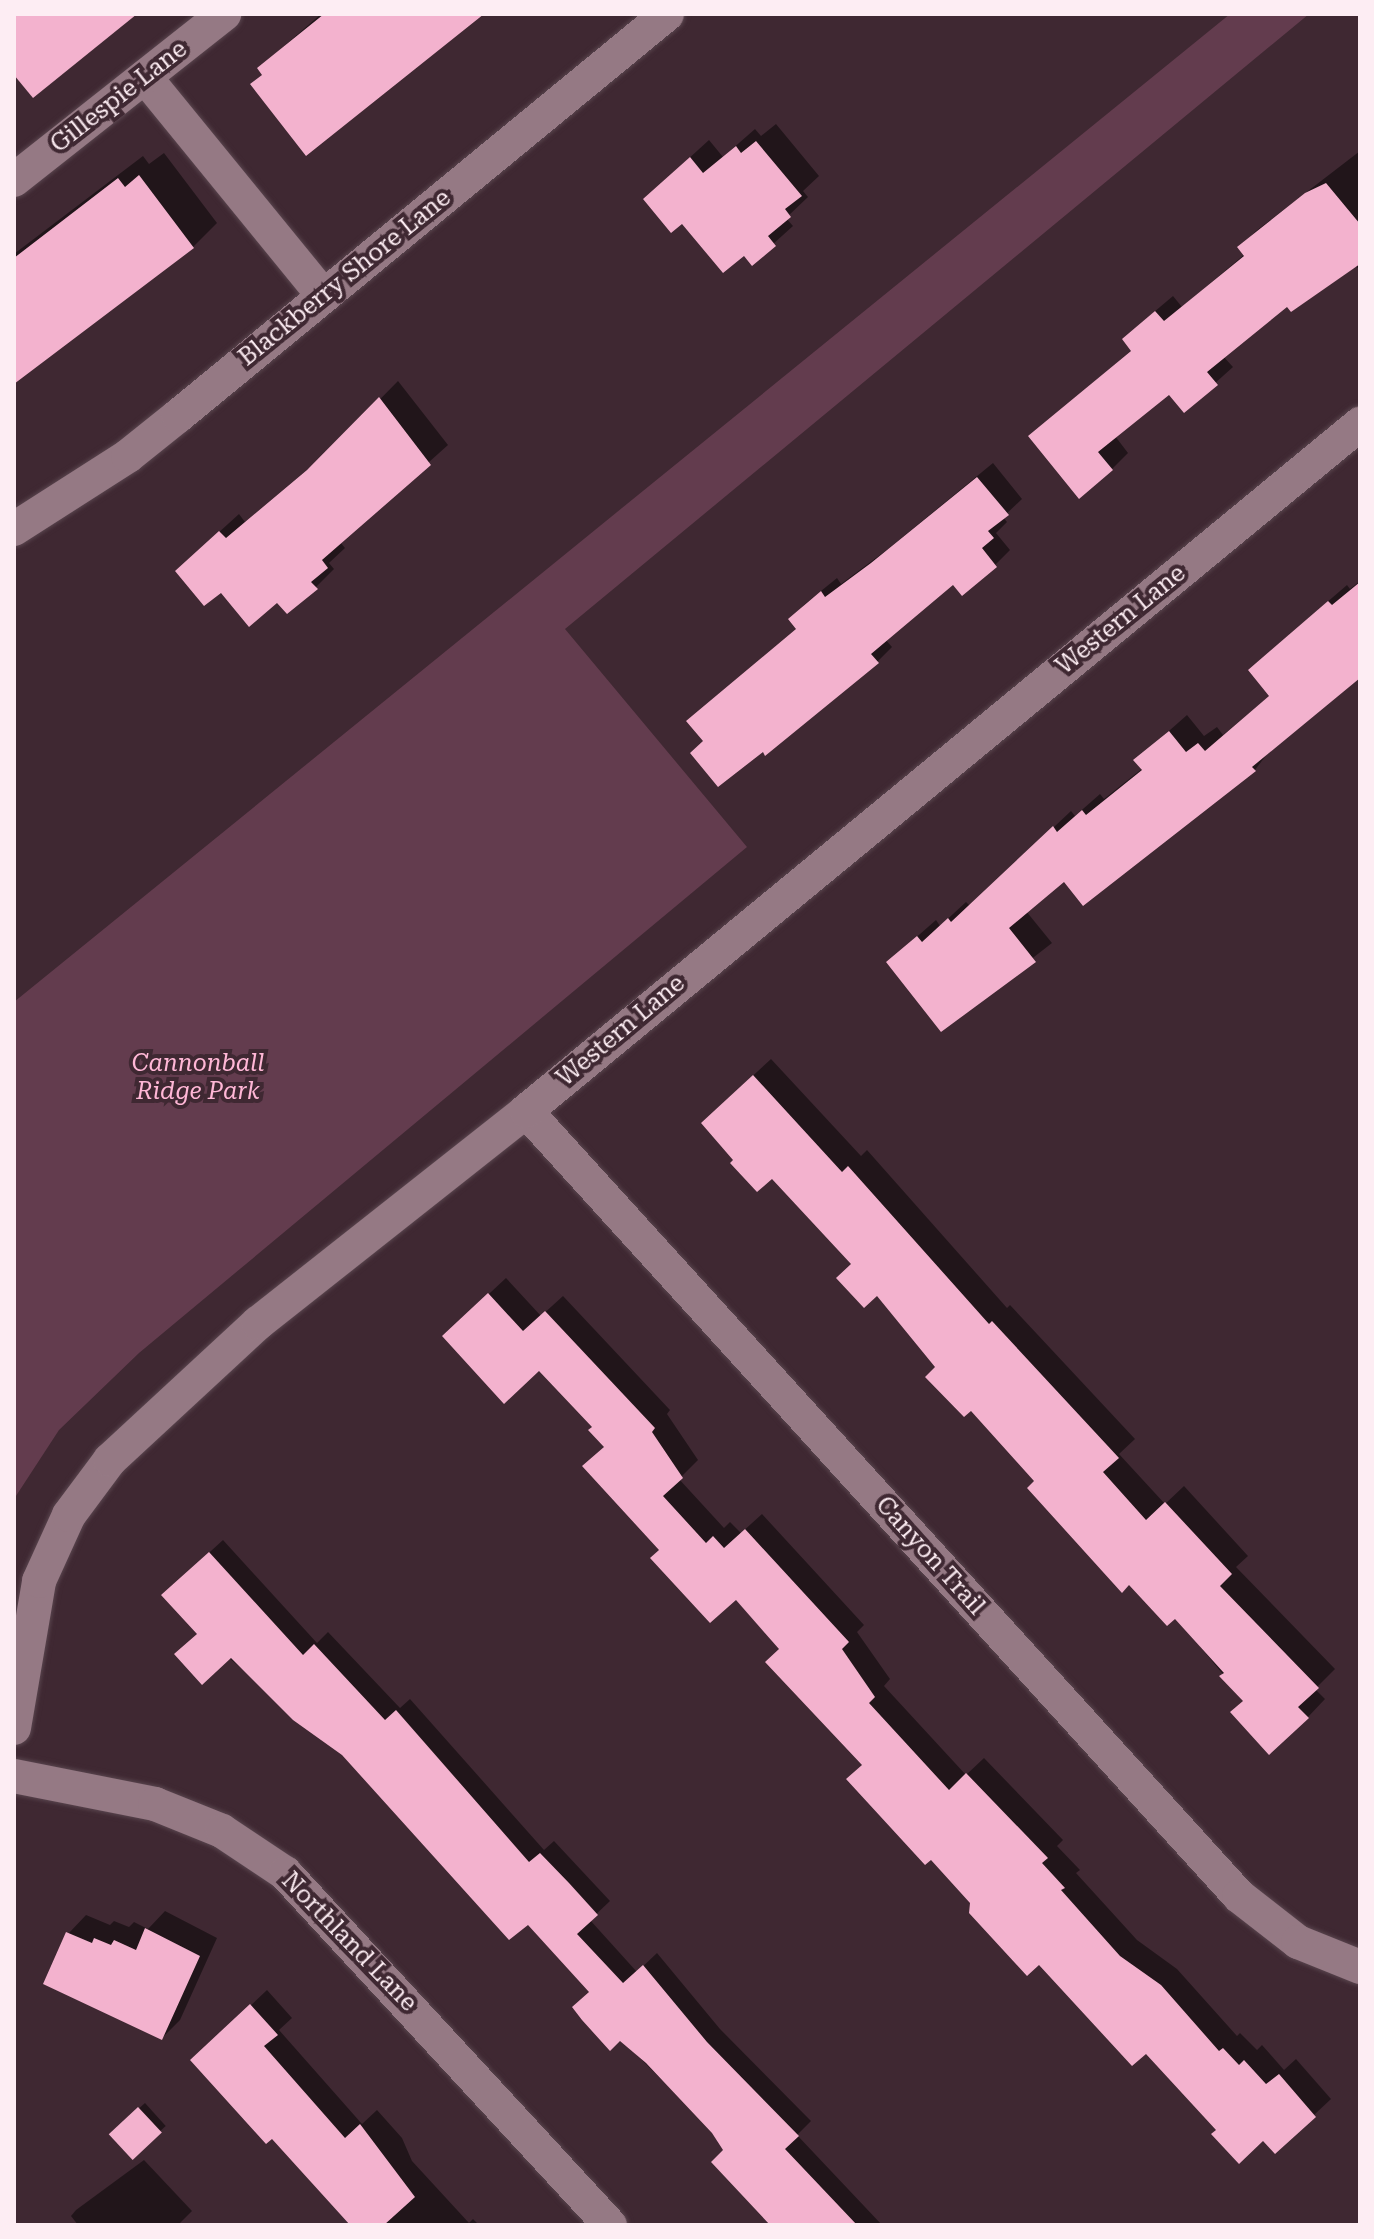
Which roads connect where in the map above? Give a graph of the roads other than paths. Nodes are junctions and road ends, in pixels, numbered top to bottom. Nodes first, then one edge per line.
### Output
1 (224, 14) edge
2 (667, 14) edge
3 (145, 77) junction
4 (14, 180) edge
5 (323, 295) junction
6 (1360, 424) edge
7 (14, 529) edge
8 (526, 1111) junction
9 (14, 1728) edge
10 (14, 1776) edge
11 (1360, 1967) edge
12 (610, 2225) edge

1 - 3 street, Gillespie Lane
2 - 5 street, Blackberry Shore Lane
3 - 4 street, Gillespie Lane
3 - 5 street
5 - 7 street, Blackberry Shore Lane
6 - 8 street, Western Lane
8 - 9 street, Western Lane
8 - 11 street, Canyon Trail
10 - 12 street, Northland Lane

